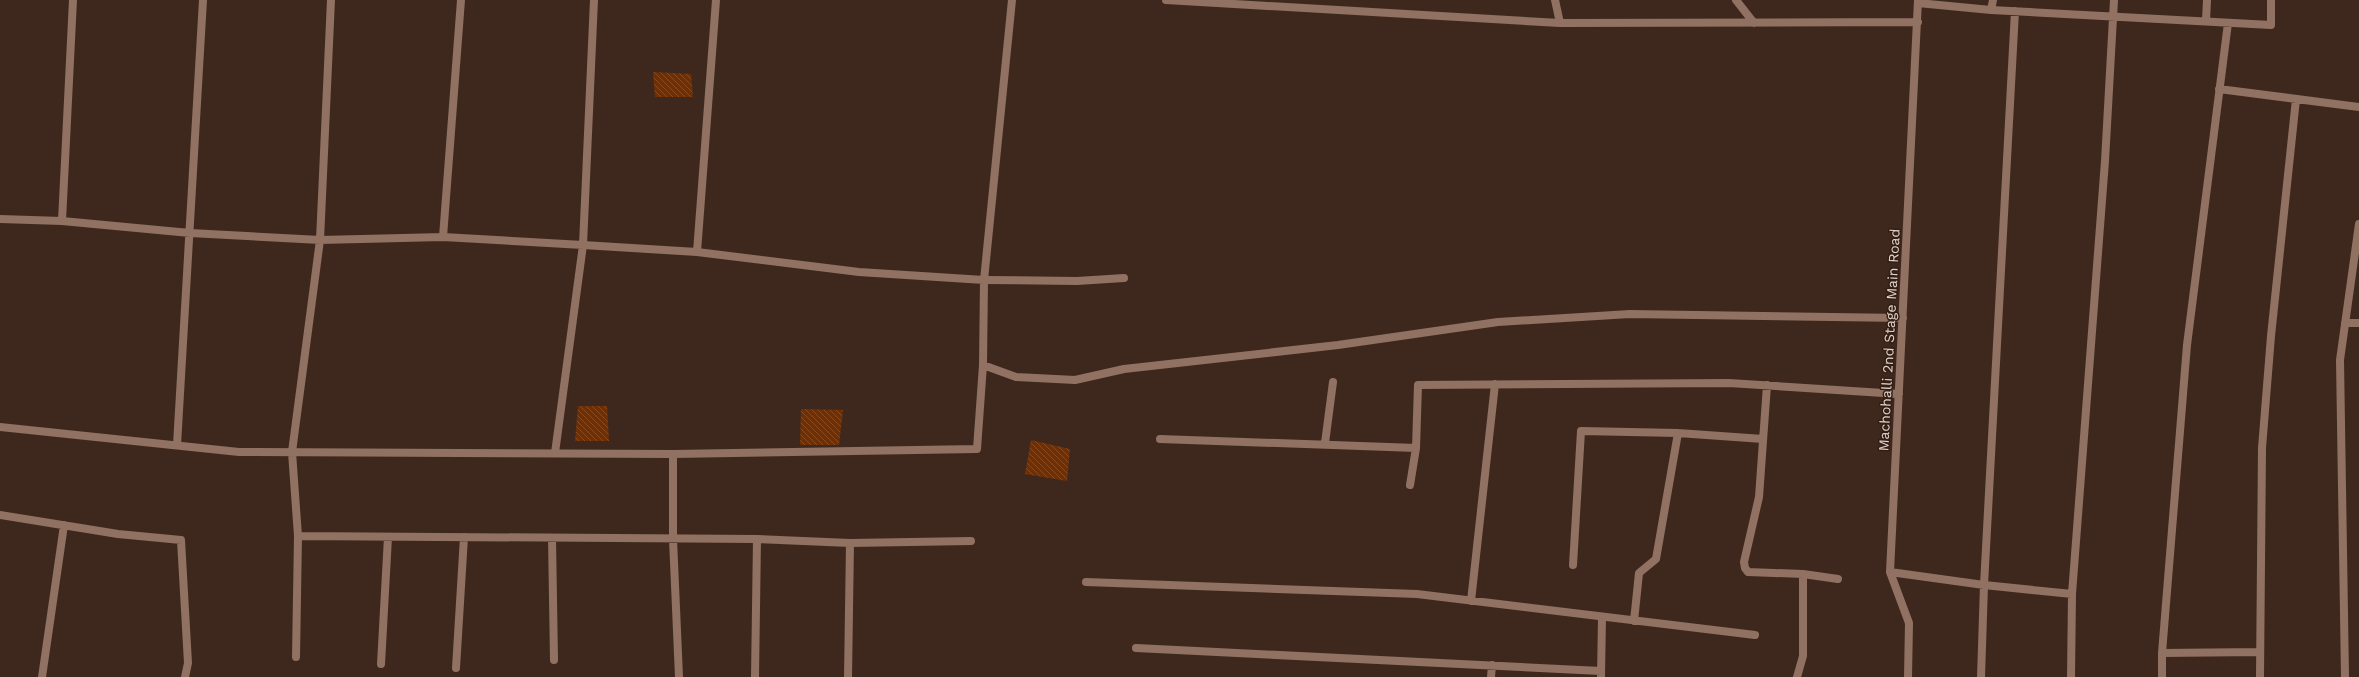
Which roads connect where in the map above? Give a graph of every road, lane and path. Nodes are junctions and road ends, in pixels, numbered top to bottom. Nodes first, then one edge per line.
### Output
1 (74, 0) edge
2 (203, 0) edge
3 (331, 0) edge
4 (461, 0) edge
5 (594, 0) edge
6 (716, 0) edge
7 (1012, 0) edge
8 (1166, 0) edge
9 (1555, 0) edge
10 (1736, 0) edge
11 (1993, 0) edge
12 (2114, 0) edge
13 (2207, 0) edge
14 (2271, 0) edge
15 (1918, 1) edge
16 (1991, 10) junction
17 (2015, 11) junction
18 (2112, 17) junction
19 (2206, 21) junction
20 (1918, 22) junction
21 (1560, 23) junction
22 (2228, 23) junction
23 (1754, 24) junction
24 (2219, 89) junction
25 (2296, 99) junction
26 (2359, 107) edge
27 (0, 219) edge
28 (62, 221) junction
29 (2359, 224) edge
30 (190, 233) junction
31 (443, 237) junction
32 (320, 240) junction
33 (583, 245) junction
34 (697, 252) junction
35 (1124, 278) dead end
36 (984, 280) junction
37 (1902, 318) junction
38 (2345, 323) junction
39 (2359, 323) edge
40 (983, 365) junction
41 (1333, 382) dead end
42 (1495, 384) junction
43 (1767, 385) junction
44 (1899, 394) junction
45 (0, 427) edge
46 (1678, 433) junction
47 (1160, 439) dead end
48 (1763, 439) junction
49 (1325, 443) junction
50 (177, 444) junction
51 (1416, 448) junction
52 (292, 452) junction
53 (555, 453) junction
54 (673, 454) junction
55 (1410, 485) dead end
56 (0, 515) edge
57 (64, 525) junction
58 (298, 536) junction
59 (388, 537) junction
60 (464, 538) junction
61 (552, 538) junction
62 (673, 539) junction
63 (757, 539) junction
64 (971, 541) dead end
65 (850, 543) junction
66 (1573, 565) dead end
67 (1890, 572) junction
68 (1803, 574) junction
69 (1838, 579) dead end
70 (1086, 582) dead end
71 (1984, 585) junction
72 (2072, 594) junction
73 (1471, 601) junction
74 (1602, 617) junction
75 (1634, 621) junction
76 (1755, 634) dead end
77 (1136, 648) dead end
78 (2260, 652) junction
79 (2162, 653) junction
80 (296, 657) dead end
81 (554, 660) dead end
82 (381, 664) dead end
83 (1492, 665) junction
84 (456, 668) dead end
85 (1601, 674) edge
86 (42, 677) edge
87 (185, 677) edge
88 (679, 677) edge
89 (754, 677) edge
90 (848, 677) edge
91 (1492, 677) edge
92 (1797, 677) edge
93 (1908, 677) edge
94 (1982, 677) edge
95 (2071, 677) edge
96 (2162, 677) edge
97 (2260, 677) edge
98 (2345, 677) edge

1 - 28 street
2 - 30 street
3 - 32 street
4 - 31 street
5 - 33 street
6 - 34 street
7 - 36 street
8 - 21 street
9 - 21 street
10 - 23 street
11 - 16 street
12 - 18 street
13 - 19 street
14 - 22 street
15 - 16 street
15 - 20 street, Machohalli 2nd Stage Main Road
16 - 17 street
17 - 18 street
17 - 71 street
18 - 19 street
18 - 72 street
19 - 22 street
20 - 23 street
20 - 37 street, Machohalli 2nd Stage Main Road
21 - 23 street
22 - 24 street
24 - 25 street
24 - 79 street
25 - 26 street
25 - 78 street
27 - 28 street
28 - 30 street
29 - 38 street
30 - 32 street
30 - 50 street
31 - 32 street
31 - 33 street
32 - 52 street
33 - 34 street
33 - 53 street
34 - 36 street
35 - 36 street
36 - 40 street
37 - 40 street
37 - 44 street, Machohalli 2nd Stage Main Road
38 - 39 street
38 - 98 street
40 - 54 street
41 - 49 street
42 - 43 street
42 - 51 street
42 - 73 street
43 - 44 street
43 - 48 street
44 - 67 street, Machohalli 2nd Stage Main Road
45 - 50 street
46 - 48 street
46 - 66 street
46 - 75 street
47 - 49 street
48 - 68 street
49 - 51 street
50 - 52 street
51 - 55 street
52 - 53 street
52 - 58 street
53 - 54 street
54 - 62 street
56 - 57 street
57 - 86 street
57 - 87 street
58 - 59 street
58 - 80 street
59 - 60 street
59 - 82 street
60 - 61 street
60 - 84 street
61 - 62 street
61 - 81 street
62 - 63 street
62 - 88 street
63 - 65 street
63 - 89 street
64 - 65 street
65 - 90 street
67 - 71 street
67 - 93 street, Machohalli 2nd Stage Main Road
68 - 69 street
68 - 92 street
70 - 73 street
71 - 72 street
71 - 94 street
72 - 95 street
73 - 74 street
74 - 75 street
74 - 85 street
75 - 76 street
77 - 83 street
78 - 79 street
78 - 97 street
79 - 96 street
83 - 85 street
83 - 91 street

